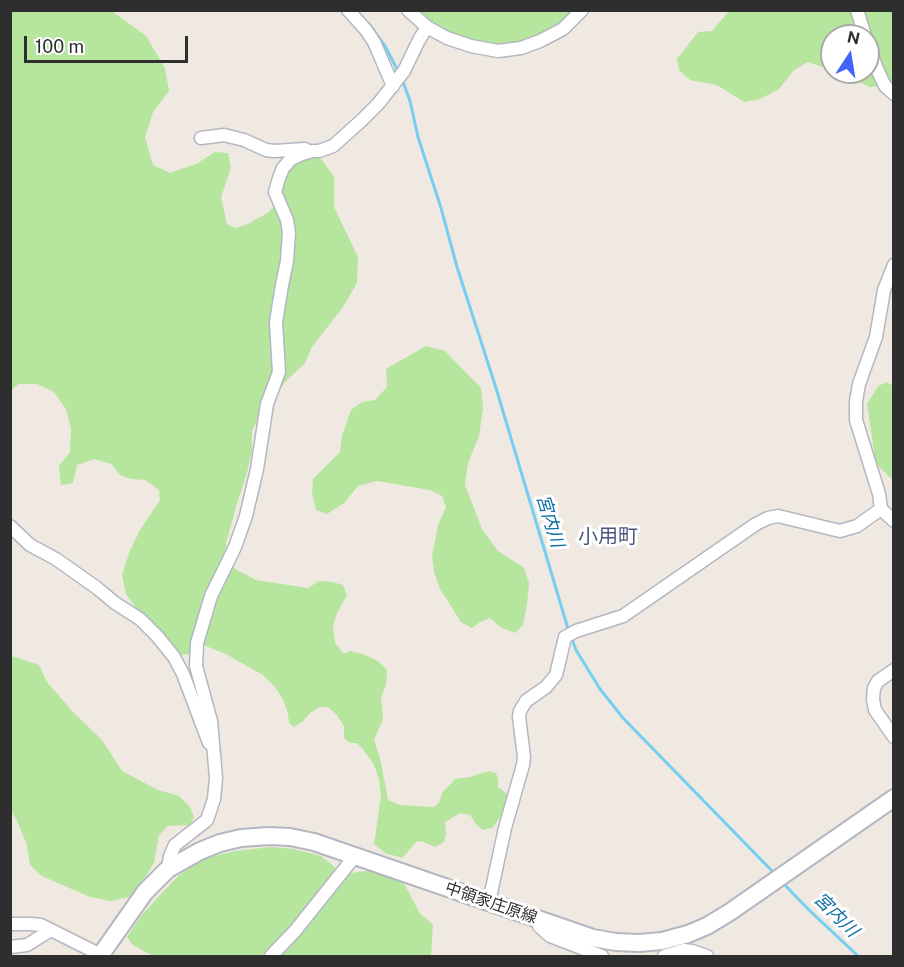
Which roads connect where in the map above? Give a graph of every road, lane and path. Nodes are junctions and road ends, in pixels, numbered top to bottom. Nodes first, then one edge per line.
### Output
1 (348, 10) edge
2 (408, 10) edge
3 (582, 10) edge
4 (427, 27) junction
5 (880, 75) edge
6 (397, 81) junction
7 (894, 94) edge
8 (201, 138) dead end
9 (312, 151) junction
10 (894, 265) edge
11 (880, 509) junction
12 (894, 521) edge
13 (10, 526) edge
14 (894, 670) edge
15 (894, 737) edge
16 (214, 755) junction
17 (894, 798) edge
18 (355, 856) junction
19 (168, 869) junction
20 (489, 902) junction
21 (538, 919) junction
22 (10, 924) edge
23 (51, 930) junction
24 (10, 947) edge
25 (100, 956) edge
26 (271, 957) edge
27 (602, 957) edge
28 (664, 957) edge
29 (707, 957) edge

1 - 6 street
2 - 4 street
3 - 4 street
4 - 6 street
5 - 7 street
6 - 9 street
8 - 9 street
9 - 16 street
10 - 11 street
11 - 12 street
11 - 20 street
13 - 16 street
14 - 15 street
16 - 19 street
17 - 21 main road, 中領家庄原線
18 - 19 main road, 中領家庄原線
18 - 20 main road, 中領家庄原線
18 - 26 street
19 - 25 main road, 中領家庄原線
20 - 21 main road, 中領家庄原線
21 - 27 street
22 - 23 street
23 - 24 street
23 - 25 street
28 - 29 street

